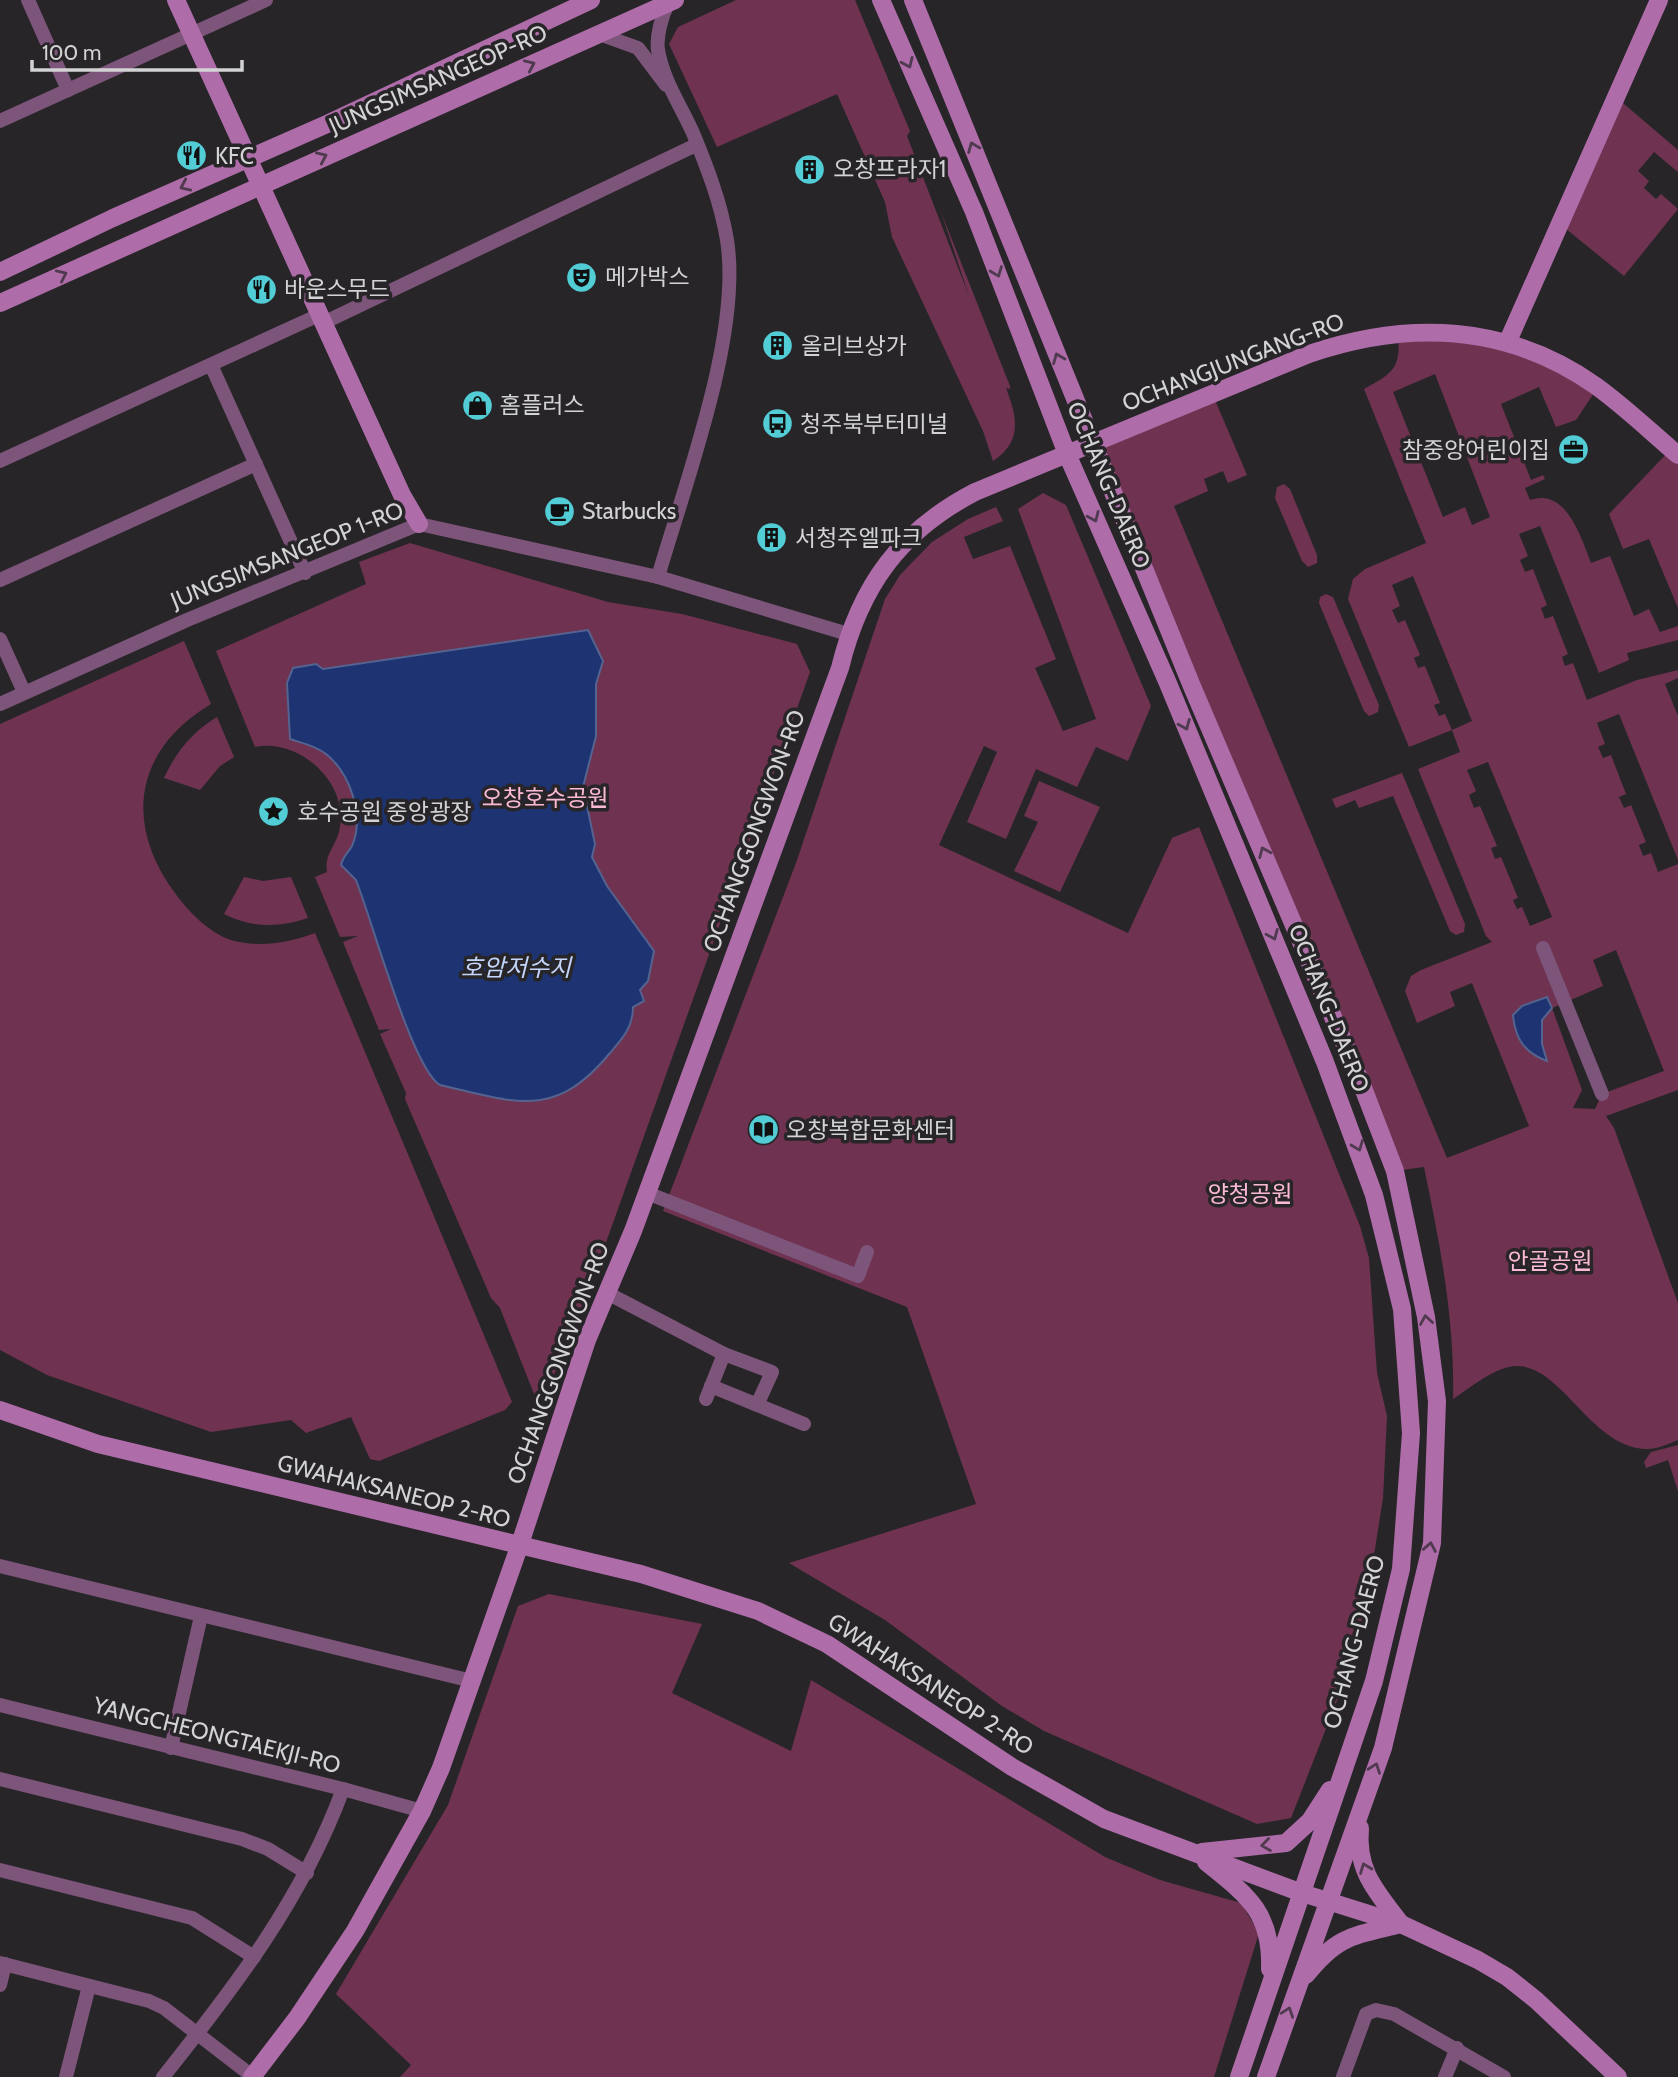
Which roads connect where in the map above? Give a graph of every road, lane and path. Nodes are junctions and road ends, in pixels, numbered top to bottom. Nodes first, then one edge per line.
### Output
1 (28, 0) edge
2 (176, 0) edge
3 (266, 0) edge
4 (591, 0) edge
5 (881, 0) edge
6 (913, 0) edge
7 (1659, 0) edge
8 (672, 2) edge
9 (191, 34) junction
10 (599, 34) junction
11 (68, 90) junction
12 (673, 94) junction
13 (0, 121) edge
14 (696, 145) junction
15 (247, 158) junction
16 (259, 185) junction
17 (0, 272) edge
18 (0, 303) edge
19 (321, 319) junction
20 (1508, 341) junction
21 (211, 365) junction
22 (1093, 444) junction
23 (1067, 454) junction
24 (1678, 455) edge
25 (0, 461) edge
26 (256, 464) junction
27 (419, 524) junction
28 (305, 573) junction
29 (658, 577) junction
30 (0, 580) edge
31 (848, 634) junction
32 (0, 639) edge
33 (24, 692) junction
34 (0, 704) edge
35 (1543, 948) dead end
36 (1602, 1094) dead end
37 (647, 1193) junction
38 (867, 1252) dead end
39 (607, 1293) junction
40 (724, 1354) junction
41 (757, 1405) junction
42 (0, 1410) edge
43 (804, 1424) dead end
44 (519, 1547) junction
45 (0, 1566) edge
46 (201, 1616) junction
47 (472, 1681) junction
48 (0, 1705) edge
49 (171, 1748) junction
50 (1345, 1767) junction
51 (0, 1779) edge
52 (343, 1789) junction
53 (1363, 1802) junction
54 (422, 1811) junction
55 (1195, 1853) junction
56 (0, 1870) edge
57 (307, 1873) junction
58 (1302, 1893) junction
59 (1326, 1900) junction
60 (1401, 1924) junction
61 (254, 1957) junction
62 (2, 1963) edge
63 (1269, 1982) junction
64 (0, 1985) edge
65 (89, 1986) junction
66 (1297, 1986) junction
67 (198, 2033) junction
68 (1457, 2048) junction
69 (252, 2076) edge
70 (66, 2077) edge
71 (163, 2077) edge
72 (1239, 2077) edge
73 (1266, 2077) edge
74 (1343, 2077) edge
75 (1445, 2077) edge
76 (1504, 2077) edge
77 (1618, 2077) edge

1 - 11 street
2 - 9 street
3 - 9 street
4 - 15 street, JUNGSIMSANGEOP-RO
5 -> 23 street, OCHANG-DAERO
22 -> 6 street, OCHANG-DAERO
7 - 20 street
8 - 10 street, JUNGSIMSANGEOP-RO
8 - 12 street
9 - 11 street
9 - 15 street
10 - 12 street
16 -> 10 street, JUNGSIMSANGEOP-RO
11 - 13 street
12 - 14 street
14 - 19 street
14 - 29 street
15 - 16 street
15 -> 17 street, JUNGSIMSANGEOP-RO
18 -> 16 street, JUNGSIMSANGEOP-RO
16 - 19 street
19 - 21 street
19 - 27 street
20 - 22 street, OCHANGJUNGANG-RO
20 - 24 street, OCHANGJUNGANG-RO
21 - 25 street
21 - 26 street
22 - 23 street, OCHANGJUNGANG-RO
53 -> 22 street, OCHANG-DAERO
23 - 31 street, OCHANGGONGWON-RO
23 -> 50 street, OCHANG-DAERO
26 - 28 street
26 - 30 street
27 - 28 street, JUNGSIMSANGEOP 1-RO
27 - 29 street, JUNGSIMSANGEOP 1-RO
28 - 33 street, JUNGSIMSANGEOP 1-RO
29 - 31 street
31 - 37 street, OCHANGGONGWON-RO
32 - 33 street
33 - 34 street, JUNGSIMSANGEOP 1-RO
35 - 36 street
37 - 38 street
37 - 39 street, OCHANGGONGWON-RO
39 - 40 street
39 - 44 street, OCHANGGONGWON-RO
40 - 41 street
40 - 41 street
41 - 43 street
42 - 44 street, GWAHAKSANEOP 2-RO
44 - 47 street, OCHANGGONGWON-RO
44 - 55 street, GWAHAKSANEOP 2-RO
45 - 46 street
46 - 47 street
46 - 49 street
47 - 54 street, OCHANGGONGWON-RO
48 - 49 street, YANGCHEONGTAEKJI-RO
49 - 52 street, YANGCHEONGTAEKJI-RO
50 -> 55 street
50 - 58 street, OCHANG-DAERO
51 - 57 street
52 - 54 street, YANGCHEONGTAEKJI-RO
52 - 57 street
53 - 59 street, OCHANG-DAERO
60 -> 53 street
54 - 69 street, OCHANGGONGWON-RO
55 - 58 street, GWAHAKSANEOP 2-RO
55 - 63 street
56 - 61 street
57 - 61 street
58 - 59 street, GWAHAKSANEOP 2-RO
58 - 63 street, OCHANG-DAERO
59 - 60 street, GWAHAKSANEOP 2-RO
59 - 66 street, OCHANG-DAERO
60 - 66 street
60 - 77 street, GWAHAKSANEOP 2-RO
61 - 67 street
62 - 64 street
62 - 65 street
63 - 72 street, OCHANG-DAERO
65 - 67 street
65 - 70 street
73 -> 66 street, OCHANG-DAERO
67 - 69 street
67 - 71 street
68 - 74 street
68 - 75 street
68 - 76 street

